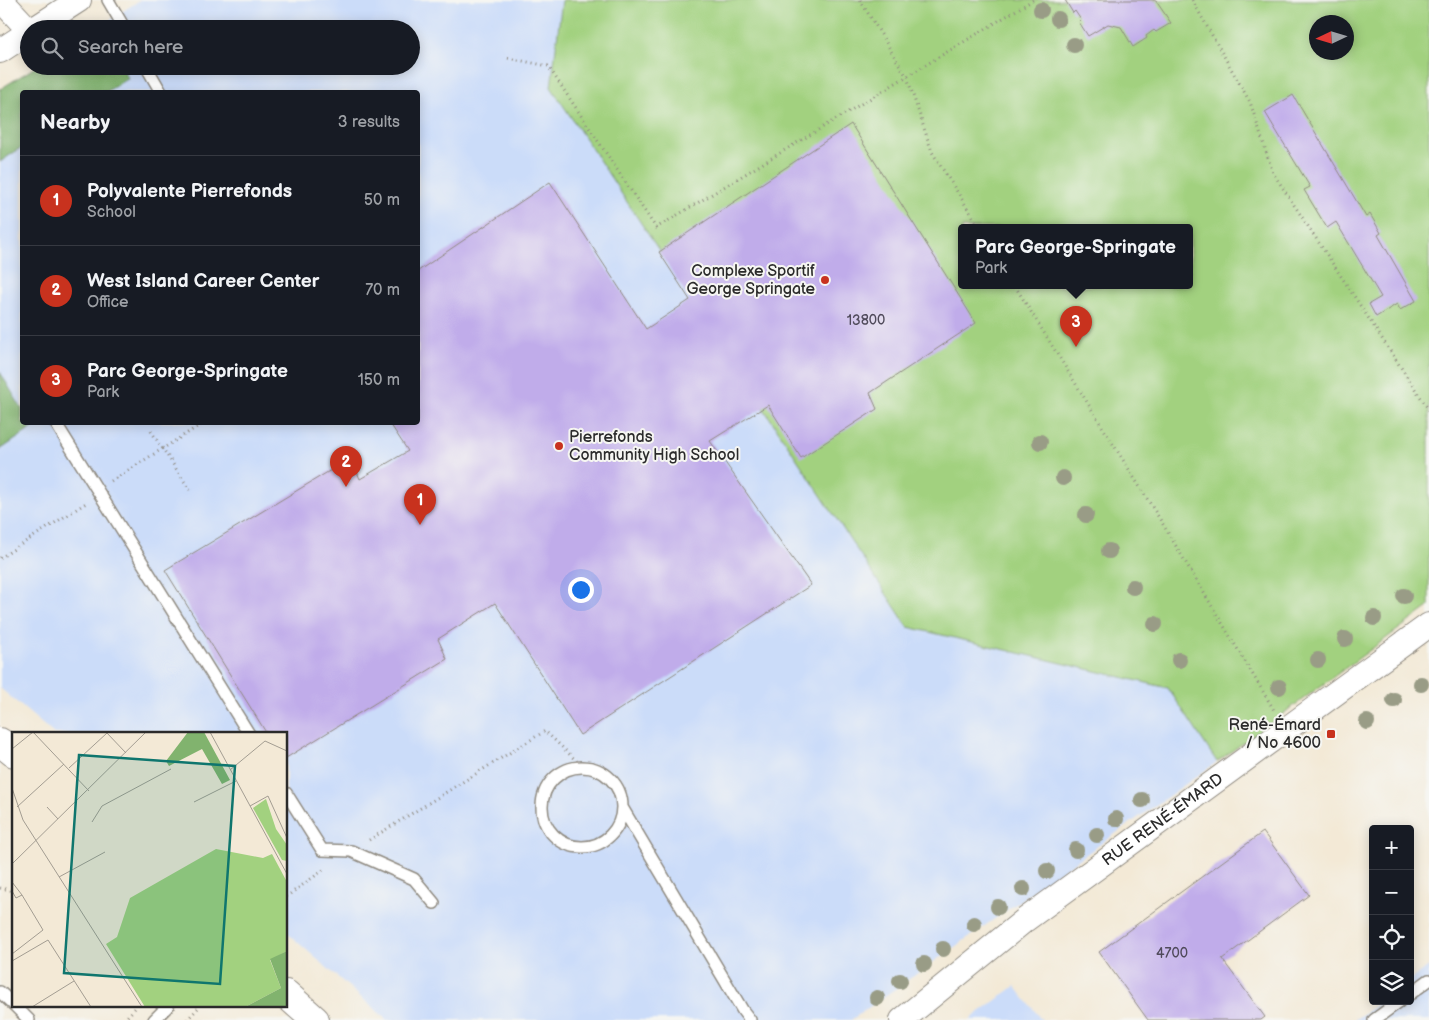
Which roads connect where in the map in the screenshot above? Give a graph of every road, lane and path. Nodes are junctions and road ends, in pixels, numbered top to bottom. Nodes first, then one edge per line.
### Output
1 (1, 0) edge
2 (79, 0) edge
3 (108, 0) edge
4 (860, 0) edge
5 (1033, 0) edge
6 (1192, 0) edge
7 (48, 20) edge
8 (120, 20) edge
9 (20, 21) edge
10 (20, 37) edge
11 (0, 51) edge
12 (508, 58) dead end
13 (151, 75) edge
14 (907, 76) junction
15 (160, 90) edge
16 (977, 224) edge
17 (1017, 289) edge
18 (1429, 410) edge
19 (57, 425) edge
20 (200, 425) edge
21 (151, 431) dead end
22 (163, 448) junction
23 (106, 484) dead end
24 (190, 490) dead end
25 (86, 503) dead end
26 (0, 558) edge
27 (1429, 625) edge
28 (1286, 730) junction
29 (248, 732) edge
30 (0, 742) edge
31 (12, 751) edge
32 (583, 766) junction
33 (288, 796) edge
34 (623, 809) junction
35 (351, 851) junction
36 (288, 896) edge
37 (434, 903) dead end
38 (1429, 980) edge
39 (1414, 991) edge
40 (0, 992) edge
41 (288, 996) edge
42 (12, 1004) edge
43 (1395, 1005) edge
44 (16, 1008) edge
45 (135, 1008) edge
46 (166, 1008) edge
47 (198, 1008) edge
48 (29, 1020) edge
49 (124, 1020) edge
50 (154, 1020) edge
51 (188, 1020) edge
52 (315, 1020) edge
53 (750, 1020) edge
54 (902, 1020) edge
55 (1374, 1020) edge

1 - 9 street
2 - 7 street
3 - 8 lane
4 - 14 path
5 - 14 path
6 - 18 path
10 - 11 street
12 - 14 path
13 - 15 lane
14 - 16 path
17 - 28 path
19 - 29 lane
20 - 22 path
21 - 22 path
22 - 23 path
22 - 24 path
25 - 26 path
27 - 28 street, RUE RENÉ-ÉMARD
28 - 54 street, RUE RENÉ-ÉMARD
30 - 31 main road
32 - 34 lane
32 - 34 lane
32 - 35 path
33 - 35 lane
34 - 53 lane
35 - 36 path
35 - 37 lane
38 - 39 lane
40 - 42 lane
41 - 52 main road
43 - 55 lane
44 - 48 lane
45 - 49 path
46 - 50 lane
47 - 51 path

